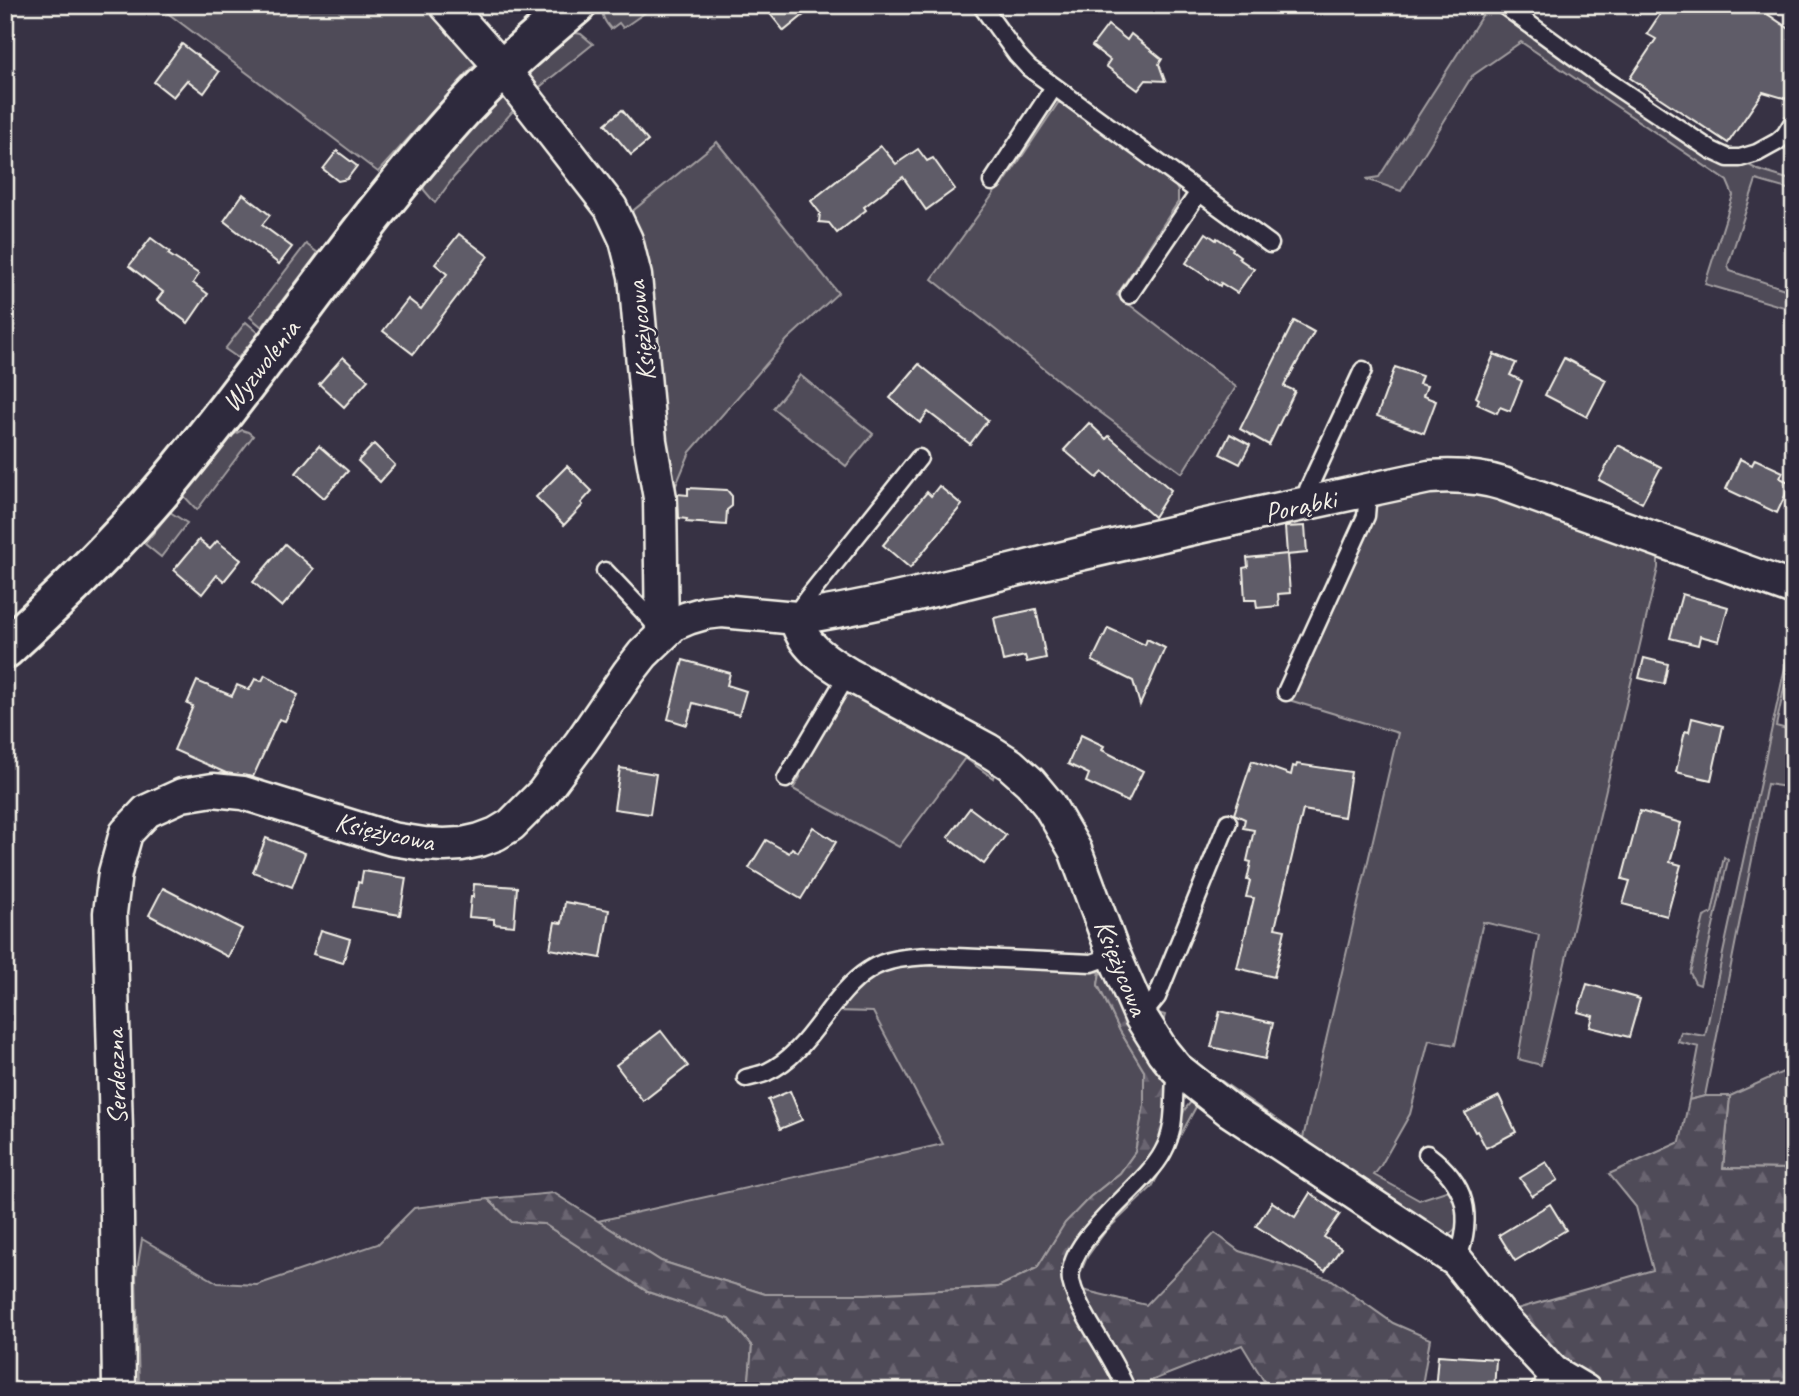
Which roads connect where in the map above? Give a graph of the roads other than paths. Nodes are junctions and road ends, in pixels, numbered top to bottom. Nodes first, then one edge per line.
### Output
1 (446, 5) edge
2 (576, 5) edge
3 (981, 5) edge
4 (1503, 5) edge
5 (503, 69) junction
6 (1054, 86) junction
7 (1793, 122) edge
8 (992, 182) dead end
9 (1199, 191) junction
10 (1270, 244) dead end
11 (1129, 295) dead end
12 (1363, 370) dead end
13 (919, 458) dead end
14 (1366, 491) junction
15 (1307, 504) junction
16 (605, 571) dead end
17 (1794, 589) edge
18 (796, 618) junction
19 (662, 634) junction
20 (5, 649) edge
21 (848, 674) junction
22 (1286, 692) dead end
23 (786, 779) dead end
24 (182, 795) joint
25 (1228, 822) dead end
26 (1114, 955) junction
27 (1141, 1017) junction
28 (1176, 1068) junction
29 (747, 1078) dead end
30 (1427, 1154) dead end
31 (1457, 1261) junction
32 (1546, 1381) edge
33 (120, 1391) edge
34 (1127, 1391) edge
35 (1585, 1391) edge

1 - 5 street
2 - 5 street, Wyzwolenia
3 - 6 lane
4 - 7 lane
5 - 19 street, Księżycowa
5 - 20 street, Wyzwolenia
6 - 8 lane
6 - 9 lane
9 - 10 lane
9 - 11 lane
12 - 15 lane
13 - 18 lane
14 - 15 street, Porąbki
14 - 17 street, Porąbki
14 - 22 lane
15 - 18 street, Porąbki
16 - 19 lane
18 - 19 street, Księżycowa
18 - 21 street, Księżycowa
19 - 24 street, Księżycowa
21 - 23 lane
21 - 26 street, Księżycowa
24 - 33 street, Serdeczna
25 - 27 lane
26 - 27 street, Księżycowa
26 - 29 lane
27 - 28 street, Księżycowa
28 - 31 street, Księżycowa
28 - 34 lane
30 - 31 lane
31 - 32 street, Księżycowa
32 - 35 street, Księżycowa

